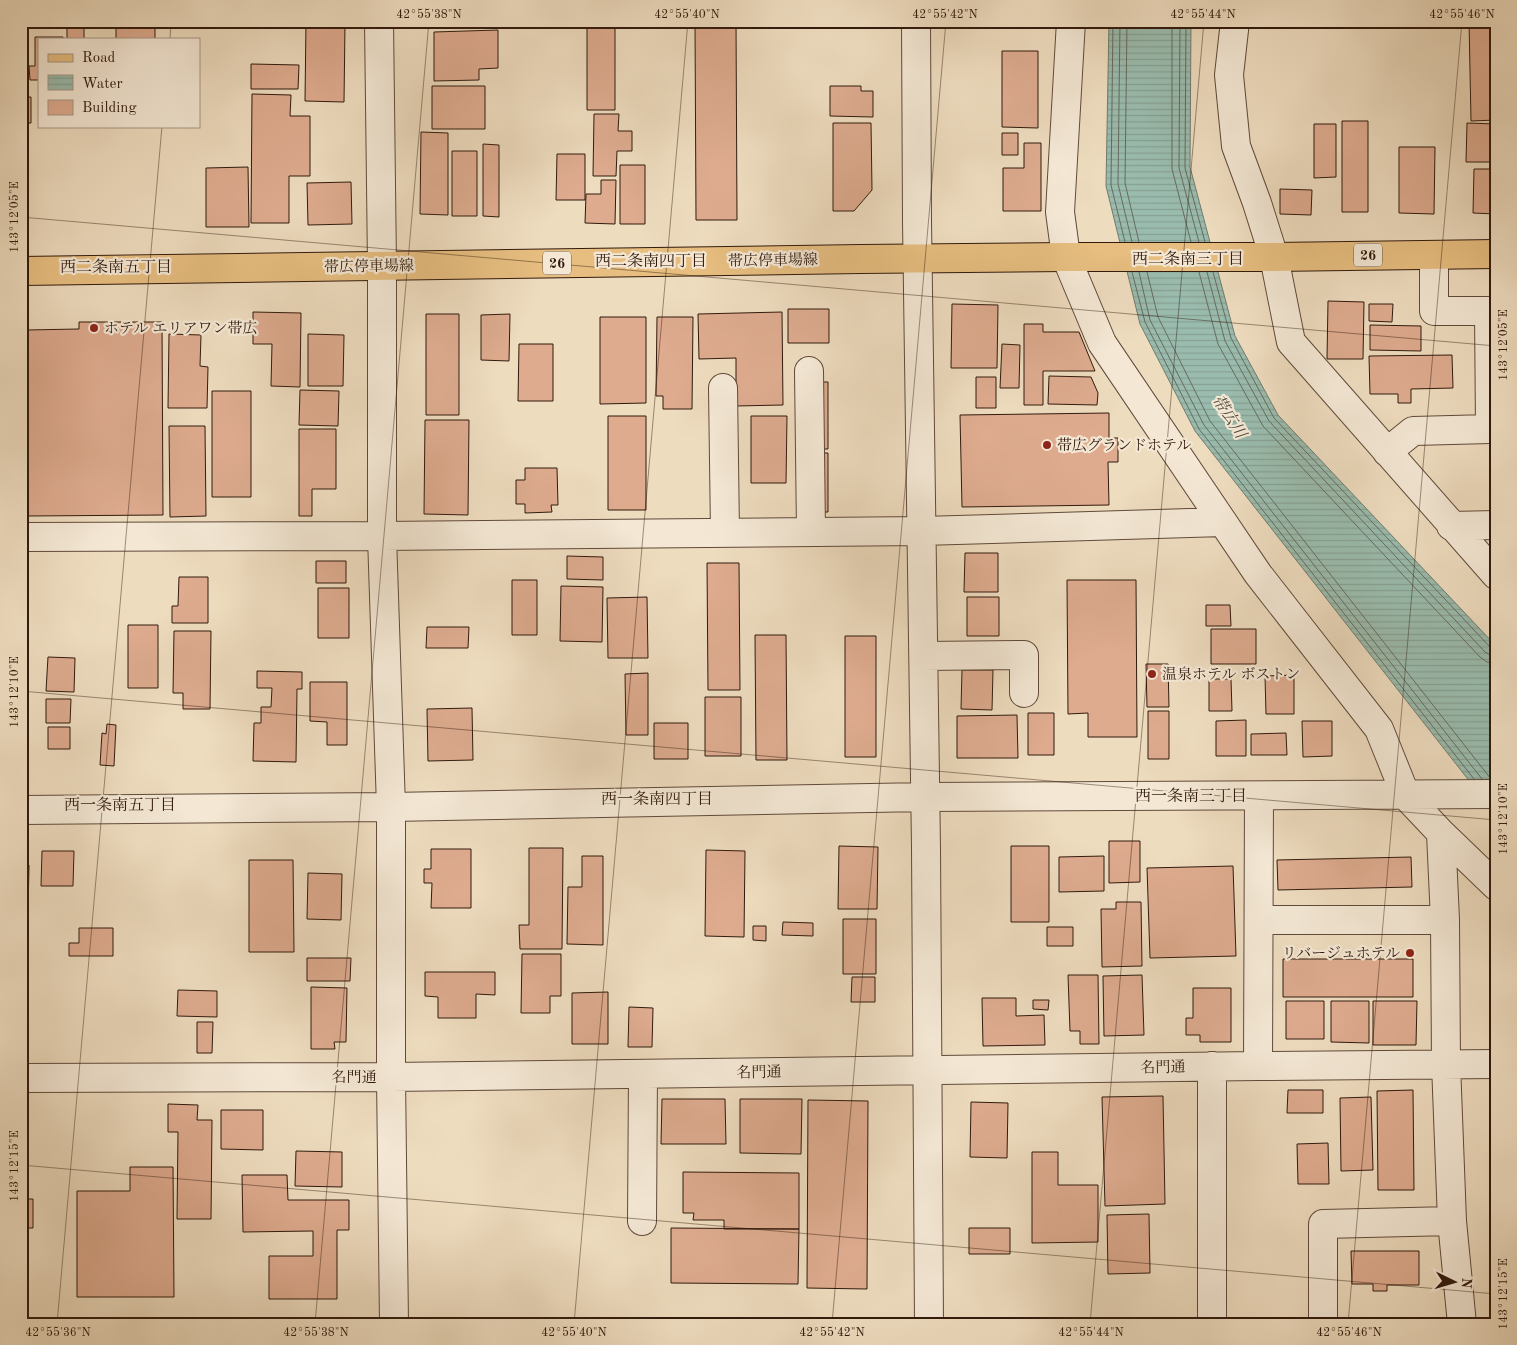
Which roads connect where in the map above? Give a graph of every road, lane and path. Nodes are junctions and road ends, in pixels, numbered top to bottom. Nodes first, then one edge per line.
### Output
1 (379, 21) edge
2 (916, 21) edge
3 (1071, 21) edge
4 (1236, 21) edge
5 (1496, 254) edge
6 (1434, 255) junction
7 (1079, 257) junction
8 (1274, 257) junction
9 (917, 259) junction
10 (382, 266) junction
11 (21, 271) edge
12 (1492, 311) edge
13 (810, 371) dead end
14 (723, 388) dead end
15 (1387, 452) junction
16 (1223, 522) junction
17 (1496, 525) edge
18 (1451, 526) junction
19 (922, 531) junction
20 (811, 532) junction
21 (725, 533) junction
22 (382, 536) junction
23 (21, 537) edge
24 (1496, 576) edge
25 (924, 656) junction
26 (1024, 693) dead end
27 (1496, 794) edge
28 (1259, 796) junction
29 (1406, 796) junction
30 (925, 797) junction
31 (391, 807) junction
32 (21, 810) edge
33 (1440, 833) junction
34 (1496, 886) edge
35 (1259, 920) junction
36 (1445, 920) junction
37 (1446, 1064) junction
38 (1496, 1064) edge
39 (1212, 1066) junction
40 (1258, 1066) junction
41 (926, 1070) junction
42 (643, 1074) junction
43 (391, 1077) junction
44 (21, 1078) edge
45 (642, 1221) dead end
46 (1452, 1221) junction
47 (394, 1324) edge
48 (930, 1324) edge
49 (1212, 1324) edge
50 (1323, 1324) edge
51 (1462, 1324) edge

1 - 10 street
2 - 9 street
3 - 7 street
4 - 8 street
5 - 6 main road, 帯広停車場線 / 26
6 - 8 main road, 帯広停車場線 / 26
6 - 12 street
7 - 8 main road, 帯広停車場線 / 26
7 - 9 main road, 帯広停車場線 / 26
7 - 16 street
8 - 15 street
9 - 10 main road, 帯広停車場線 / 26
9 - 19 street
10 - 11 main road, 帯広停車場線 / 26
10 - 22 street
12 - 15 street
13 - 20 street
14 - 21 street
15 - 18 street
16 - 19 street
16 - 29 street
17 - 18 street
18 - 24 street
19 - 20 street
19 - 25 street
20 - 21 street
21 - 22 street
22 - 23 street
22 - 31 street
25 - 26 street
25 - 30 street
27 - 29 street
28 - 29 street
28 - 30 street
28 - 35 street
29 - 33 street
30 - 31 street
30 - 41 street
31 - 32 street
31 - 43 street
33 - 34 street
33 - 36 street
35 - 36 street
35 - 40 street
36 - 37 street
37 - 38 street, 名門通
37 - 40 street, 名門通
37 - 46 street
39 - 40 street, 名門通
39 - 41 street, 名門通
39 - 49 street
41 - 42 street, 名門通
41 - 48 street
42 - 43 street, 名門通
42 - 45 street
43 - 44 street, 名門通
43 - 47 street
46 - 50 street
46 - 51 street

